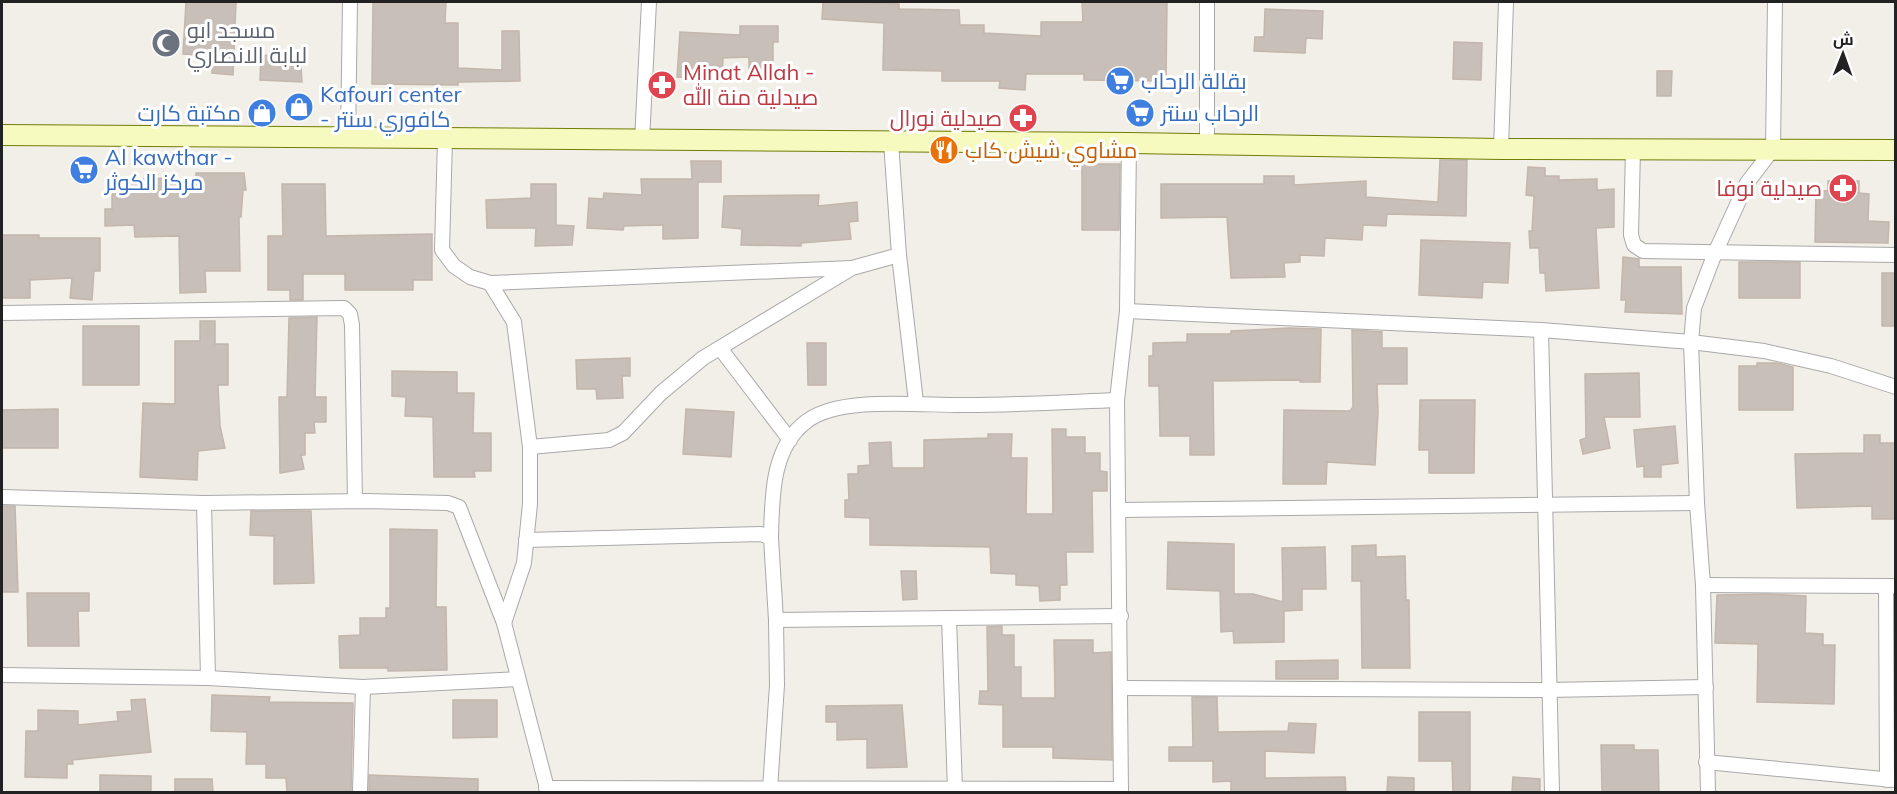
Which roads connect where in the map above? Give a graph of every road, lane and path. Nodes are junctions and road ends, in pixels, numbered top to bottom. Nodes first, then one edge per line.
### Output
1 (350, 2) edge
2 (649, 2) edge
3 (1208, 2) edge
4 (1506, 2) edge
5 (1775, 2) edge
6 (2, 135) edge
7 (348, 138) junction
8 (445, 138) junction
9 (642, 141) junction
10 (891, 142) junction
11 (1129, 143) junction
12 (1207, 145) junction
13 (1501, 149) junction
14 (1633, 149) junction
15 (1773, 149) junction
16 (1896, 150) edge
17 (1715, 253) junction
18 (899, 255) junction
19 (1896, 255) edge
20 (852, 268) junction
21 (490, 283) junction
22 (1126, 310) junction
23 (2, 313) edge
24 (1540, 330) junction
25 (1690, 342) junction
26 (720, 348) junction
27 (1896, 387) edge
28 (1118, 400) junction
29 (916, 402) junction
30 (790, 440) junction
31 (530, 447) junction
32 (2, 497) edge
33 (355, 501) junction
34 (204, 503) junction
35 (1697, 503) junction
36 (1544, 505) junction
37 (1120, 510) junction
38 (771, 538) junction
39 (526, 540) junction
40 (1703, 585) junction
41 (1891, 586) edge
42 (1121, 616) junction
43 (949, 618) junction
44 (776, 620) junction
45 (504, 623) junction
46 (2, 675) edge
47 (207, 678) junction
48 (519, 679) junction
49 (363, 687) junction
50 (1706, 687) junction
51 (1120, 688) junction
52 (1548, 690) junction
53 (1706, 762) junction
54 (1891, 780) edge
55 (770, 789) junction
56 (955, 789) junction
57 (547, 790) edge
58 (1121, 791) edge
59 (360, 792) edge
60 (1552, 792) edge
61 (1708, 792) edge

1 - 7 street
2 - 9 street
3 - 12 street
4 - 13 street
5 - 15 street
6 - 7 street
7 - 8 street
8 - 9 street
8 - 21 street
9 - 10 street
10 - 11 street
10 - 18 street
11 - 12 street
11 - 22 street
12 - 13 street
13 - 14 street
14 - 15 street
14 - 17 street
15 - 16 street
15 - 17 street
17 - 19 street
17 - 25 street
18 - 20 street
18 - 29 street
20 - 21 street
20 - 26 street
21 - 31 street
22 - 24 street
22 - 28 street
23 - 33 street
24 - 25 street
24 - 36 street
25 - 27 street
25 - 35 street
26 - 30 street
26 - 31 street
28 - 29 street
28 - 37 street
29 - 30 street
30 - 38 street
31 - 39 street
32 - 34 street
33 - 34 street
33 - 45 street
34 - 47 street
35 - 36 street
35 - 40 street
36 - 37 street
36 - 52 street
37 - 42 street
38 - 39 street
38 - 44 street
39 - 45 street
40 - 41 street
40 - 50 street
41 - 54 street
42 - 43 street
42 - 51 street
43 - 44 street
43 - 56 street
44 - 55 street
45 - 48 street
46 - 47 street
47 - 49 street
48 - 49 street
48 - 57 street
49 - 59 street
50 - 52 street
50 - 53 street
51 - 52 street
51 - 58 street
52 - 60 street
53 - 54 street
53 - 61 street
55 - 56 street
55 - 57 street
56 - 58 street

